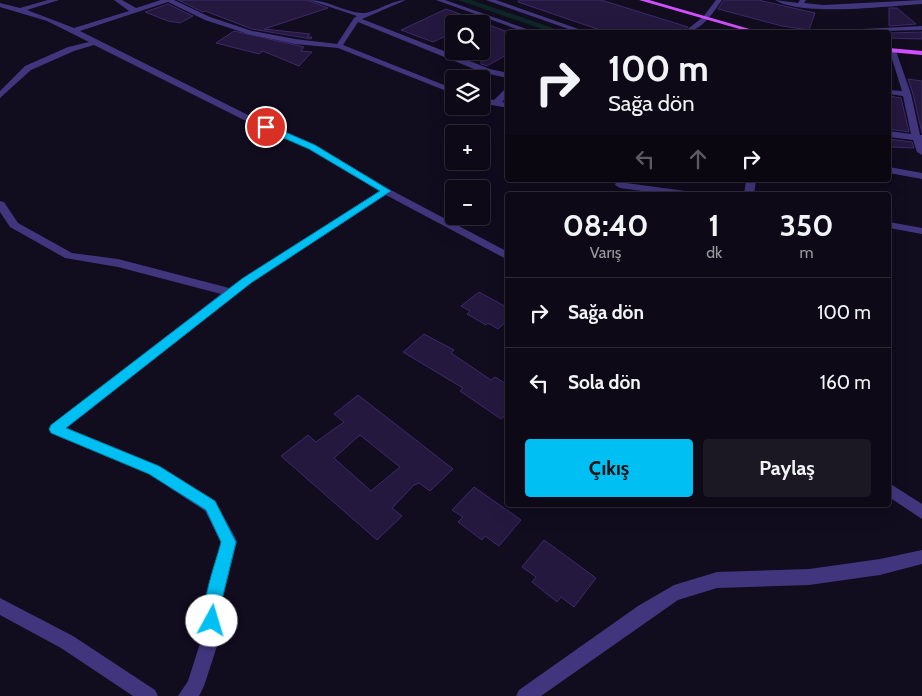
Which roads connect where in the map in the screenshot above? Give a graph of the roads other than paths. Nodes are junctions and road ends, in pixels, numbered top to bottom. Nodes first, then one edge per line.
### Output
1 (56, 0) edge
2 (117, 0) edge
3 (169, 0) edge
4 (312, 0) edge
5 (402, 0) edge
6 (439, 0) edge
7 (489, 0) edge
8 (642, 0) edge
9 (719, 0) edge
10 (778, 0) edge
11 (880, 1) edge
12 (802, 2) edge
13 (922, 2) edge
14 (0, 5) edge
15 (20, 10) junction
16 (135, 11) junction
17 (360, 17) junction
18 (705, 18) junction
19 (922, 28) edge
20 (75, 30) junction
21 (525, 30) edge
22 (577, 30) edge
23 (690, 30) edge
24 (749, 30) edge
25 (882, 30) edge
26 (95, 43) junction
27 (338, 46) junction
28 (891, 50) edge
29 (891, 53) edge
30 (922, 53) edge
31 (505, 75) edge
32 (445, 88) edge
33 (891, 92) edge
34 (505, 94) edge
35 (907, 94) junction
36 (0, 96) edge
37 (490, 102) edge
38 (496, 103) junction
39 (505, 105) edge
40 (891, 134) edge
41 (919, 137) edge
42 (922, 152) edge
43 (891, 170) edge
44 (922, 176) edge
45 (621, 182) edge
46 (386, 191) junction
47 (671, 192) edge
48 (0, 204) edge
49 (891, 225) edge
50 (922, 231) edge
51 (505, 255) edge
52 (230, 293) junction
53 (891, 490) edge
54 (922, 512) edge
55 (922, 557) edge
56 (0, 606) edge
57 (150, 696) edge
58 (187, 696) edge
59 (525, 696) edge

1 - 15 street
2 - 16 street
3 - 16 street
3 - 27 street
4 - 17 street
5 - 17 street
6 - 21 street
7 - 22 street
8 - 18 main road
9 - 18 street
10 - 12 street
11 - 12 street
11 - 13 street
14 - 15 street
15 - 20 street
16 - 20 street
17 - 27 street
17 - 31 street
18 - 23 street
18 - 24 main road
19 - 25 street
20 - 26 street
26 - 36 street
26 - 46 street
27 - 32 street
28 - 30 main road
29 - 35 street
33 - 35 street
34 - 38 street
35 - 41 street
37 - 38 street
38 - 39 street
40 - 41 street
41 - 42 street
43 - 44 street
45 - 47 street
46 - 51 street
46 - 52 street
48 - 52 street
49 - 50 street
52 - 58 street
53 - 54 street
55 - 59 street
56 - 57 street

